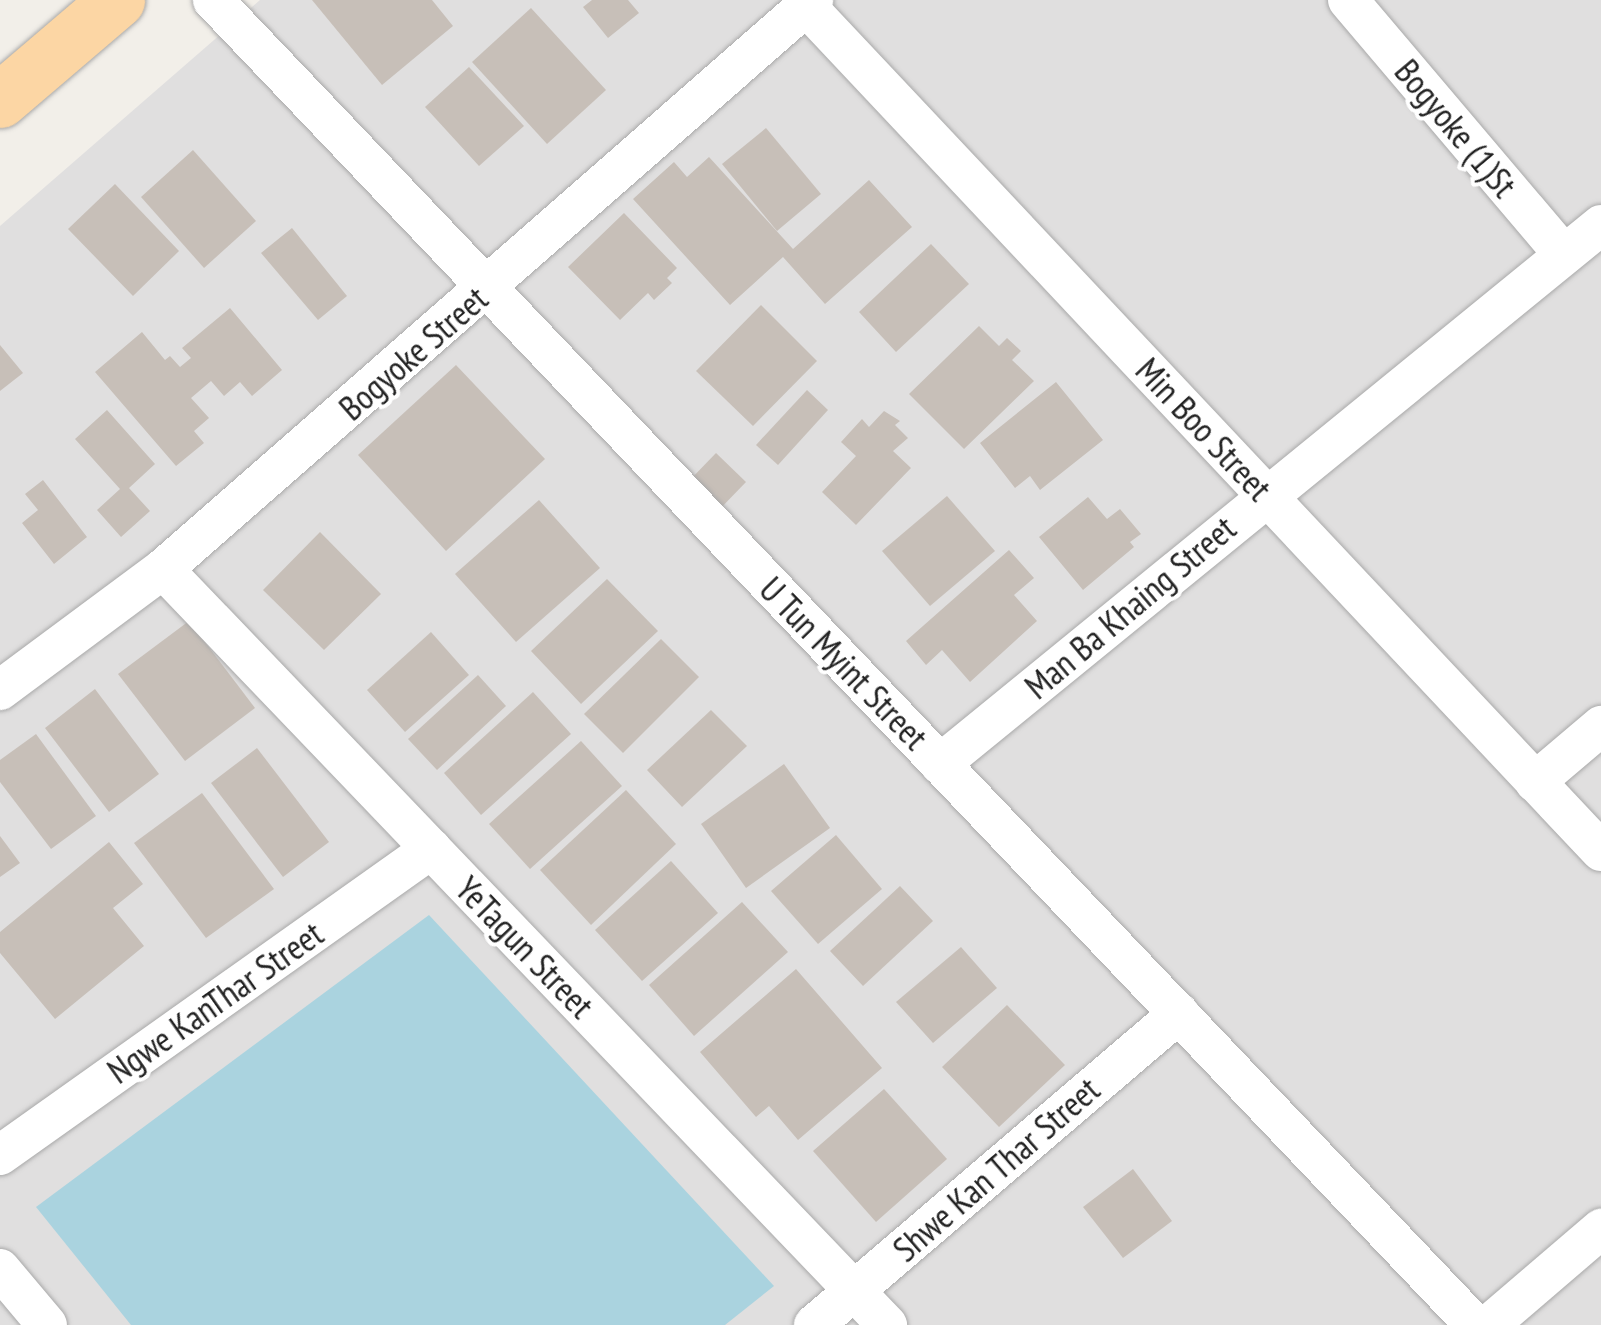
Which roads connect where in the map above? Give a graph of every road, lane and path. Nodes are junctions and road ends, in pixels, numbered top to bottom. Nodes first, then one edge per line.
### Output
1 (117, 0) edge
2 (212, 0) edge
3 (1348, 0) edge
4 (809, 3) edge
5 (0, 100) edge
6 (1601, 225) edge
7 (1564, 255) junction
8 (487, 288) junction
9 (1266, 495) junction
10 (163, 569) junction
11 (0, 690) edge
12 (1601, 726) edge
13 (940, 764) junction
14 (1535, 782) junction
15 (430, 848) junction
16 (1601, 852) edge
17 (1179, 1014) junction
18 (0, 1156) edge
19 (1601, 1228) edge
20 (0, 1268) edge
21 (854, 1291) junction
22 (47, 1325) edge
23 (814, 1325) edge
24 (887, 1325) edge
25 (1475, 1325) edge
26 (1489, 1325) edge

1 - 5 main road
2 - 8 street, U Tun Myint Street
3 - 7 street, Bogyoke (1)St
4 - 8 street, Bogyoke Street
4 - 9 street, Min Boo Street
6 - 7 street, Man Ba Khaing Street
7 - 9 street, Man Ba Khaing Street
8 - 10 street, Bogyoke Street
8 - 13 street, U Tun Myint Street
9 - 13 street, Man Ba Khaing Street
9 - 14 street, Min Boo Street
10 - 11 street, Bogyoke Street
10 - 15 street, YeTagun Street
12 - 14 street
13 - 17 street, U Tun Myint Street
14 - 16 street, Min Boo Street
15 - 18 street, Ngwe KanThar Street
15 - 21 street, YeTagun Street
17 - 21 street, Shwe Kan Thar Street
17 - 25 street, U Tun Myint Street
19 - 26 street
20 - 22 street
21 - 23 street, Shwe Kan Thar Street
21 - 24 street, YeTagun Street

